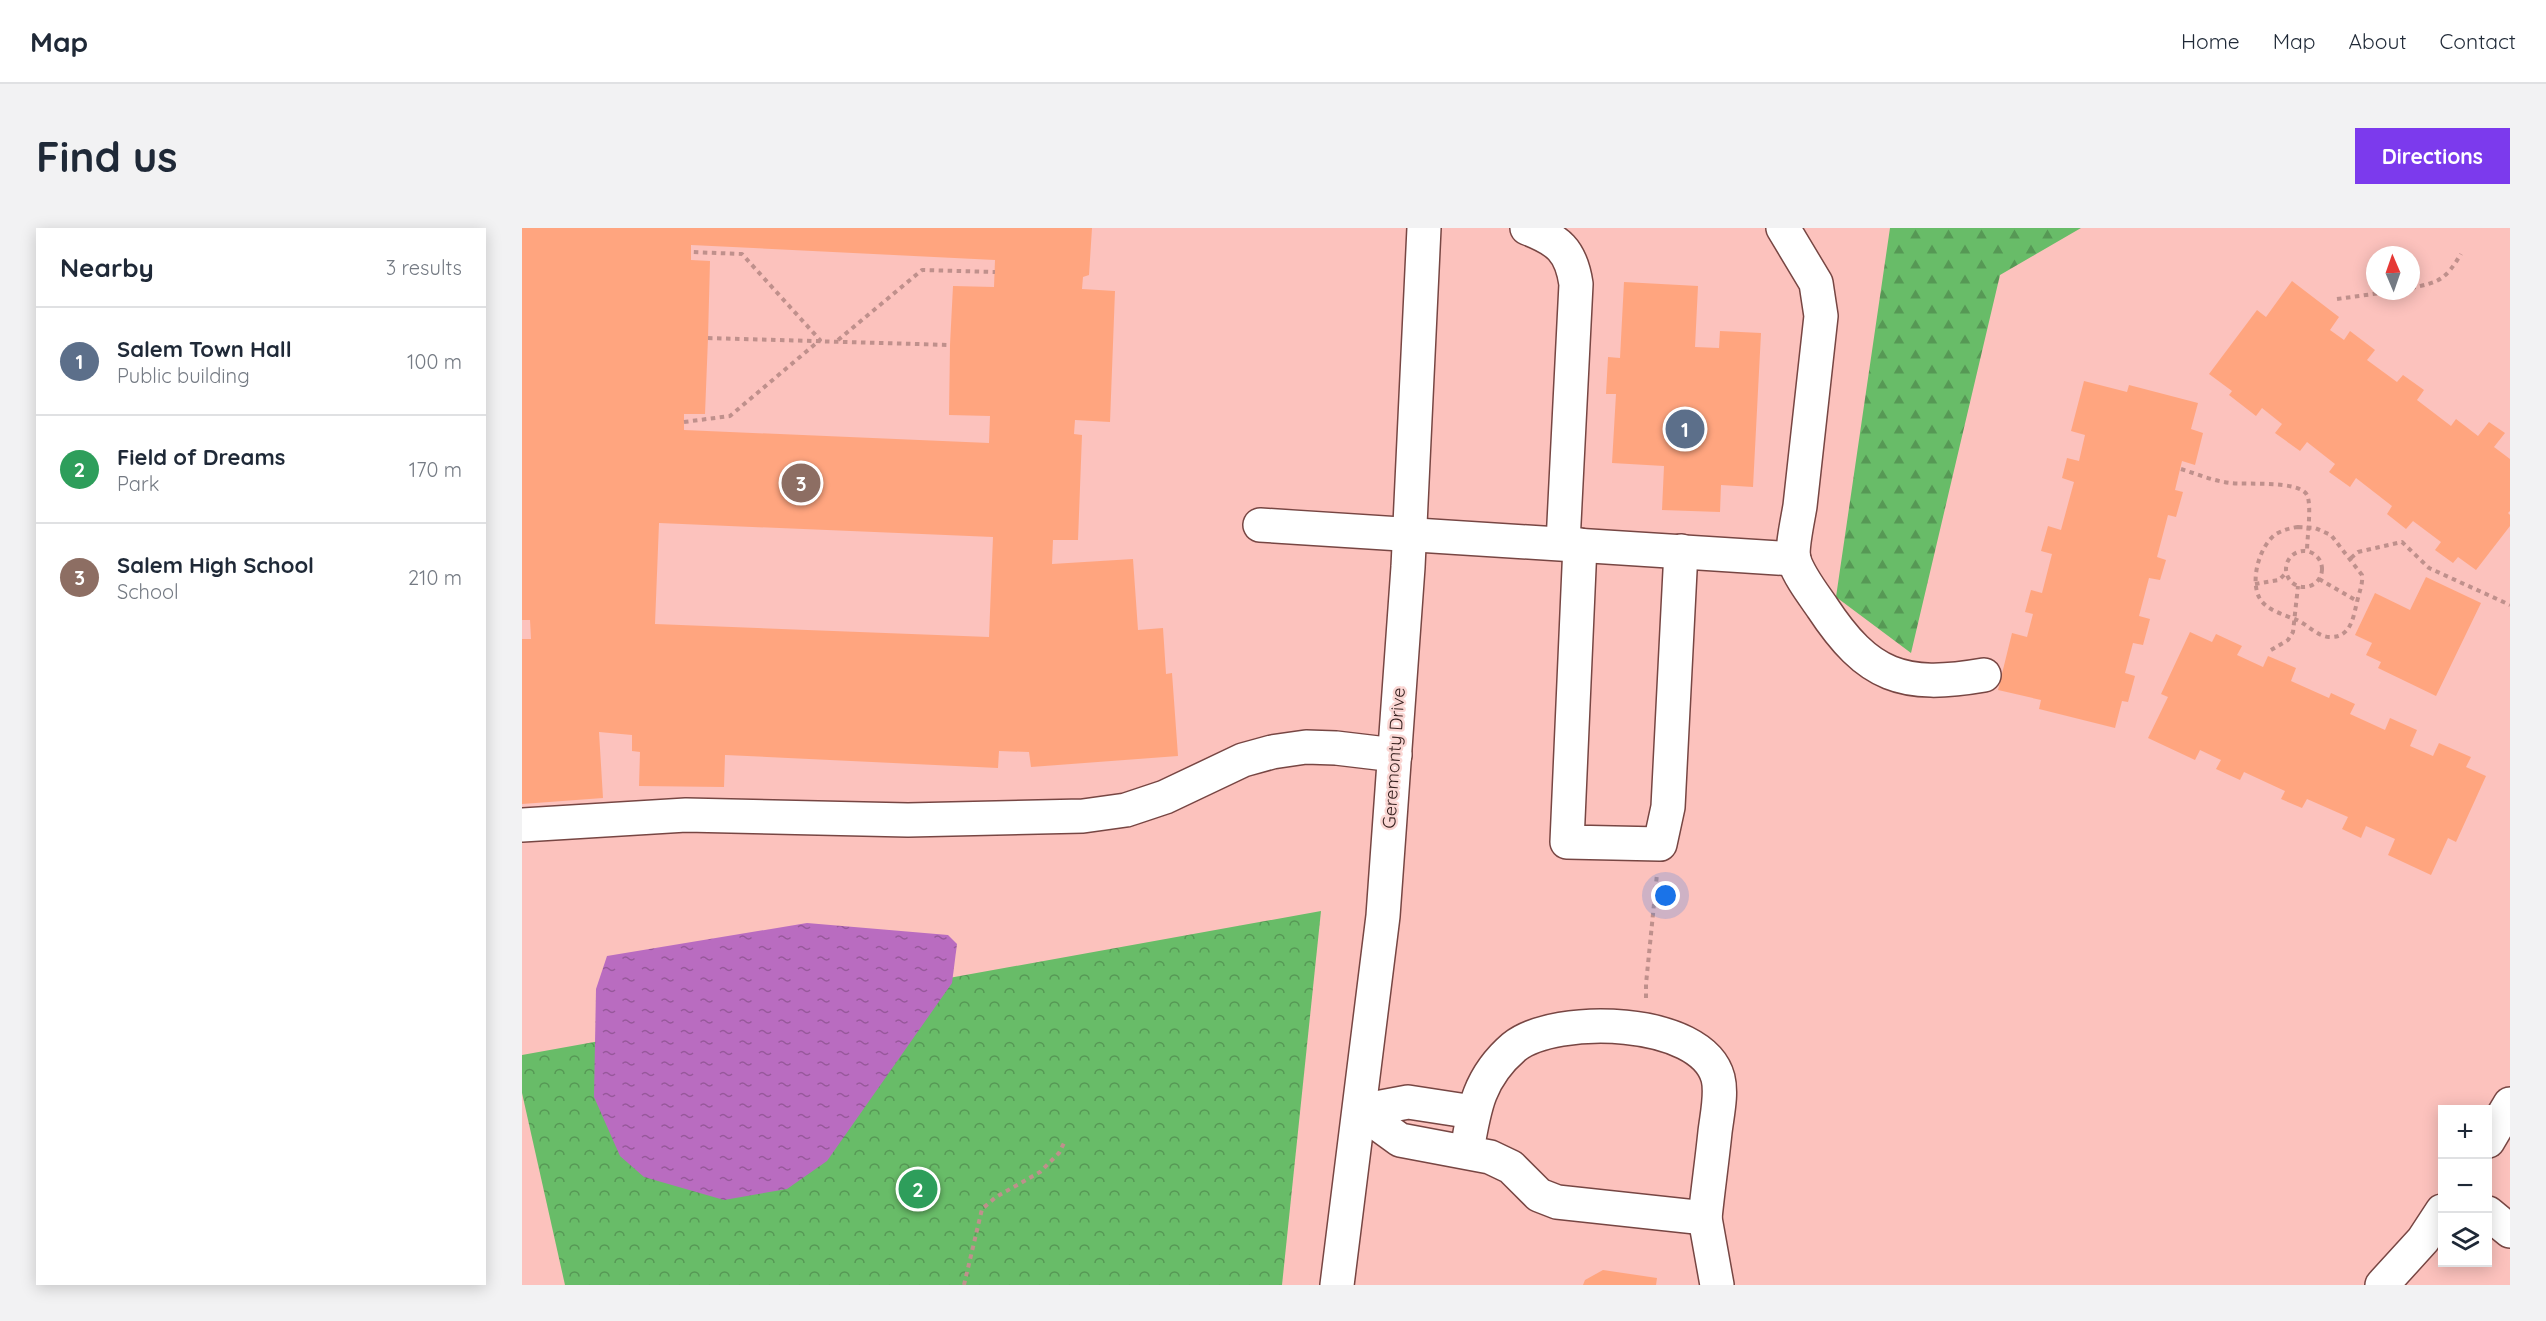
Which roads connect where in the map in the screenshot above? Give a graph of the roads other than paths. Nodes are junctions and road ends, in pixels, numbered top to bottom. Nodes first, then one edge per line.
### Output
1 (1424, 228) edge
2 (1527, 228) edge
3 (1783, 228) edge
4 (1260, 525) dead end
5 (1410, 534) junction
6 (1571, 544) junction
7 (1681, 551) junction
8 (1794, 559) junction
9 (1984, 675) dead end
10 (1395, 755) junction
11 (522, 825) edge
12 (2510, 1104) edge
13 (1360, 1111) junction
14 (1473, 1112) junction
15 (2492, 1133) edge
16 (1467, 1151) junction
17 (2441, 1213) edge
18 (2492, 1217) edge
19 (1705, 1218) junction
20 (2510, 1231) edge
21 (1337, 1285) edge
22 (1717, 1285) edge
23 (2382, 1285) edge

1 - 5 street, Geremonty Drive
2 - 6 street
3 - 8 street
4 - 5 street
5 - 6 street
5 - 10 street, Geremonty Drive
6 - 7 street
6 - 7 street
7 - 8 street
8 - 9 street
10 - 11 street
10 - 13 street, Geremonty Drive
12 - 15 street
13 - 14 street
13 - 16 street
13 - 21 street, Geremonty Drive
14 - 16 street
14 - 19 street
16 - 19 street
17 - 23 street
18 - 20 street
19 - 22 street

